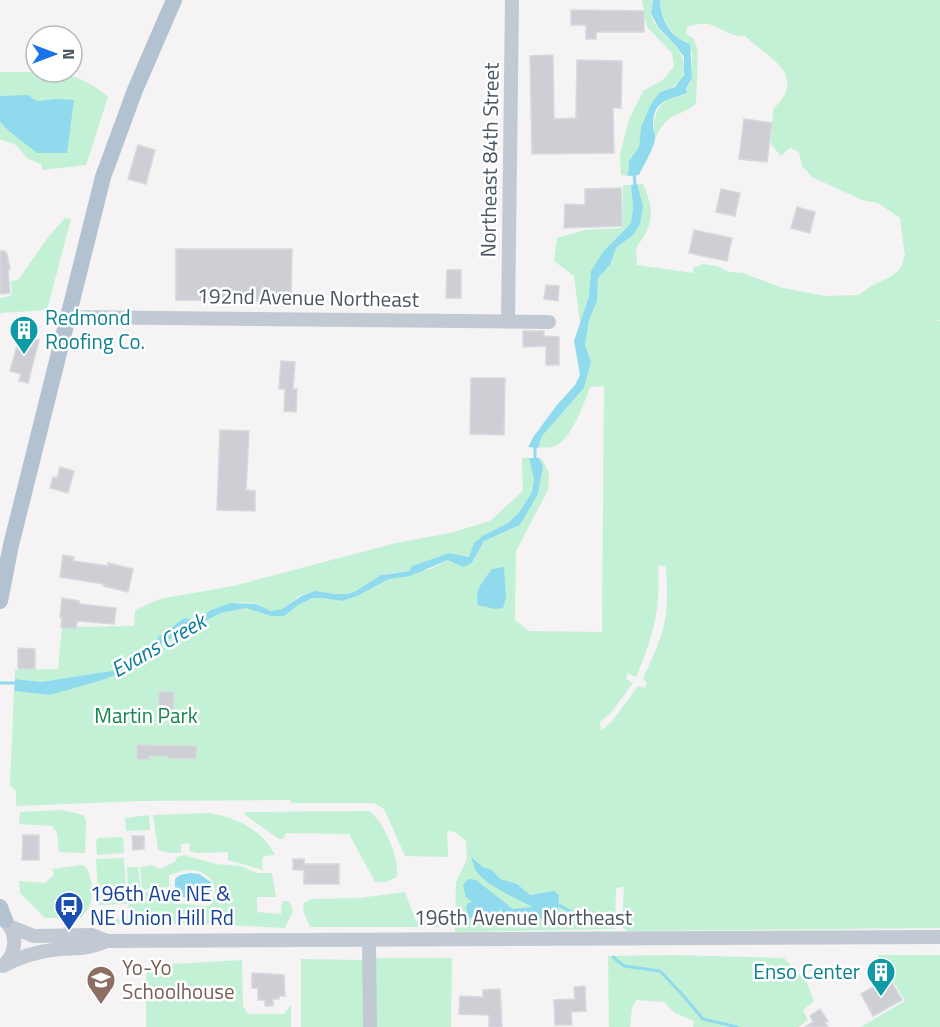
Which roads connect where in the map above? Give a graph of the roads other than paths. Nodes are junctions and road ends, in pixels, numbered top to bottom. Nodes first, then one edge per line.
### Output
1 (174, 0) edge
2 (512, 0) edge
3 (67, 317) junction
4 (508, 321) junction
5 (549, 322) dead end
6 (0, 601) edge
7 (4, 918) edge
8 (940, 937) edge
9 (369, 940) junction
10 (107, 941) junction
11 (1, 967) edge
12 (370, 1027) edge

1 - 3 main road
2 - 4 street, Northeast 84th Street
3 - 4 street, 192nd Avenue Northeast
3 - 6 main road
4 - 5 street, 192nd Avenue Northeast
7 - 10 street, 196th Avenue Northeast
7 - 11 street
8 - 9 street, 196th Avenue Northeast
9 - 10 street, 196th Avenue Northeast
9 - 12 street
10 - 11 street, 196th Avenue Northeast

